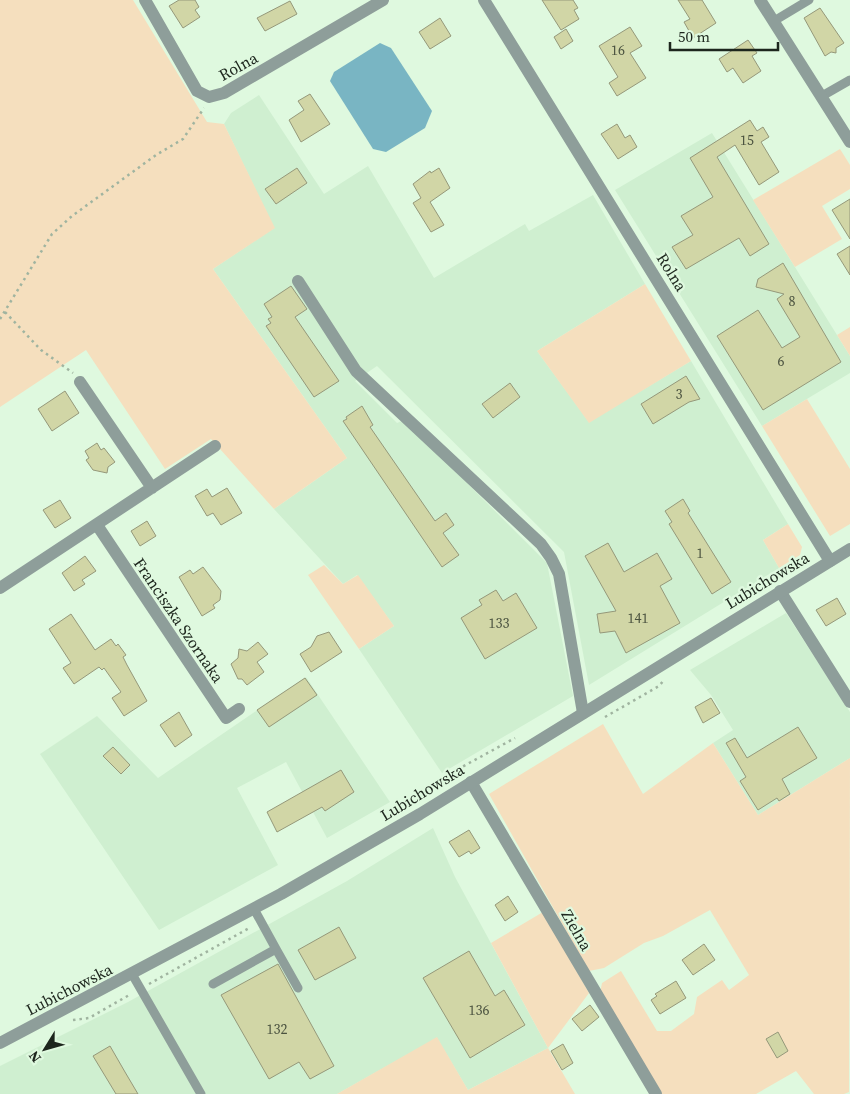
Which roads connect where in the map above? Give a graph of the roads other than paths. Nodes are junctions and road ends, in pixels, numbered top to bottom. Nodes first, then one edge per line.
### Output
1 (145, 0) edge
2 (383, 0) edge
3 (484, 0) edge
4 (760, 0) edge
5 (809, 0) edge
6 (774, 21) junction
7 (850, 80) edge
8 (822, 96) junction
9 (850, 142) edge
10 (298, 280) dead end
11 (80, 382) road end
12 (215, 446) dead end
13 (152, 488) junction
14 (97, 525) junction
15 (850, 550) edge
16 (830, 561) junction
17 (0, 588) edge
18 (780, 591) junction
19 (846, 687) edge
20 (850, 702) edge
21 (240, 709) dead end
22 (582, 713) junction
23 (471, 782) junction
24 (254, 909) junction
25 (276, 949) junction
26 (132, 974) junction
27 (213, 984) dead end
28 (298, 988) dead end
29 (0, 1043) edge
30 (201, 1094) edge
31 (656, 1094) edge

1 - 2 street, Rolna
3 - 16 street, Rolna
4 - 6 street
5 - 6 lane
6 - 8 street
7 - 8 lane
8 - 9 street
10 - 22 street
11 - 13 street
12 - 13 street
13 - 14 street
14 - 17 street
14 - 21 street, Franciszka Szornaka
15 - 16 street, Lubichowska
16 - 18 street, Lubichowska
18 - 19 street
18 - 22 street, Lubichowska
19 - 20 street
22 - 23 street, Lubichowska
23 - 24 street, Lubichowska
23 - 31 street, Zielna
24 - 25 lane
24 - 26 street, Lubichowska
25 - 27 lane
25 - 28 lane
26 - 29 street, Lubichowska
26 - 30 lane

